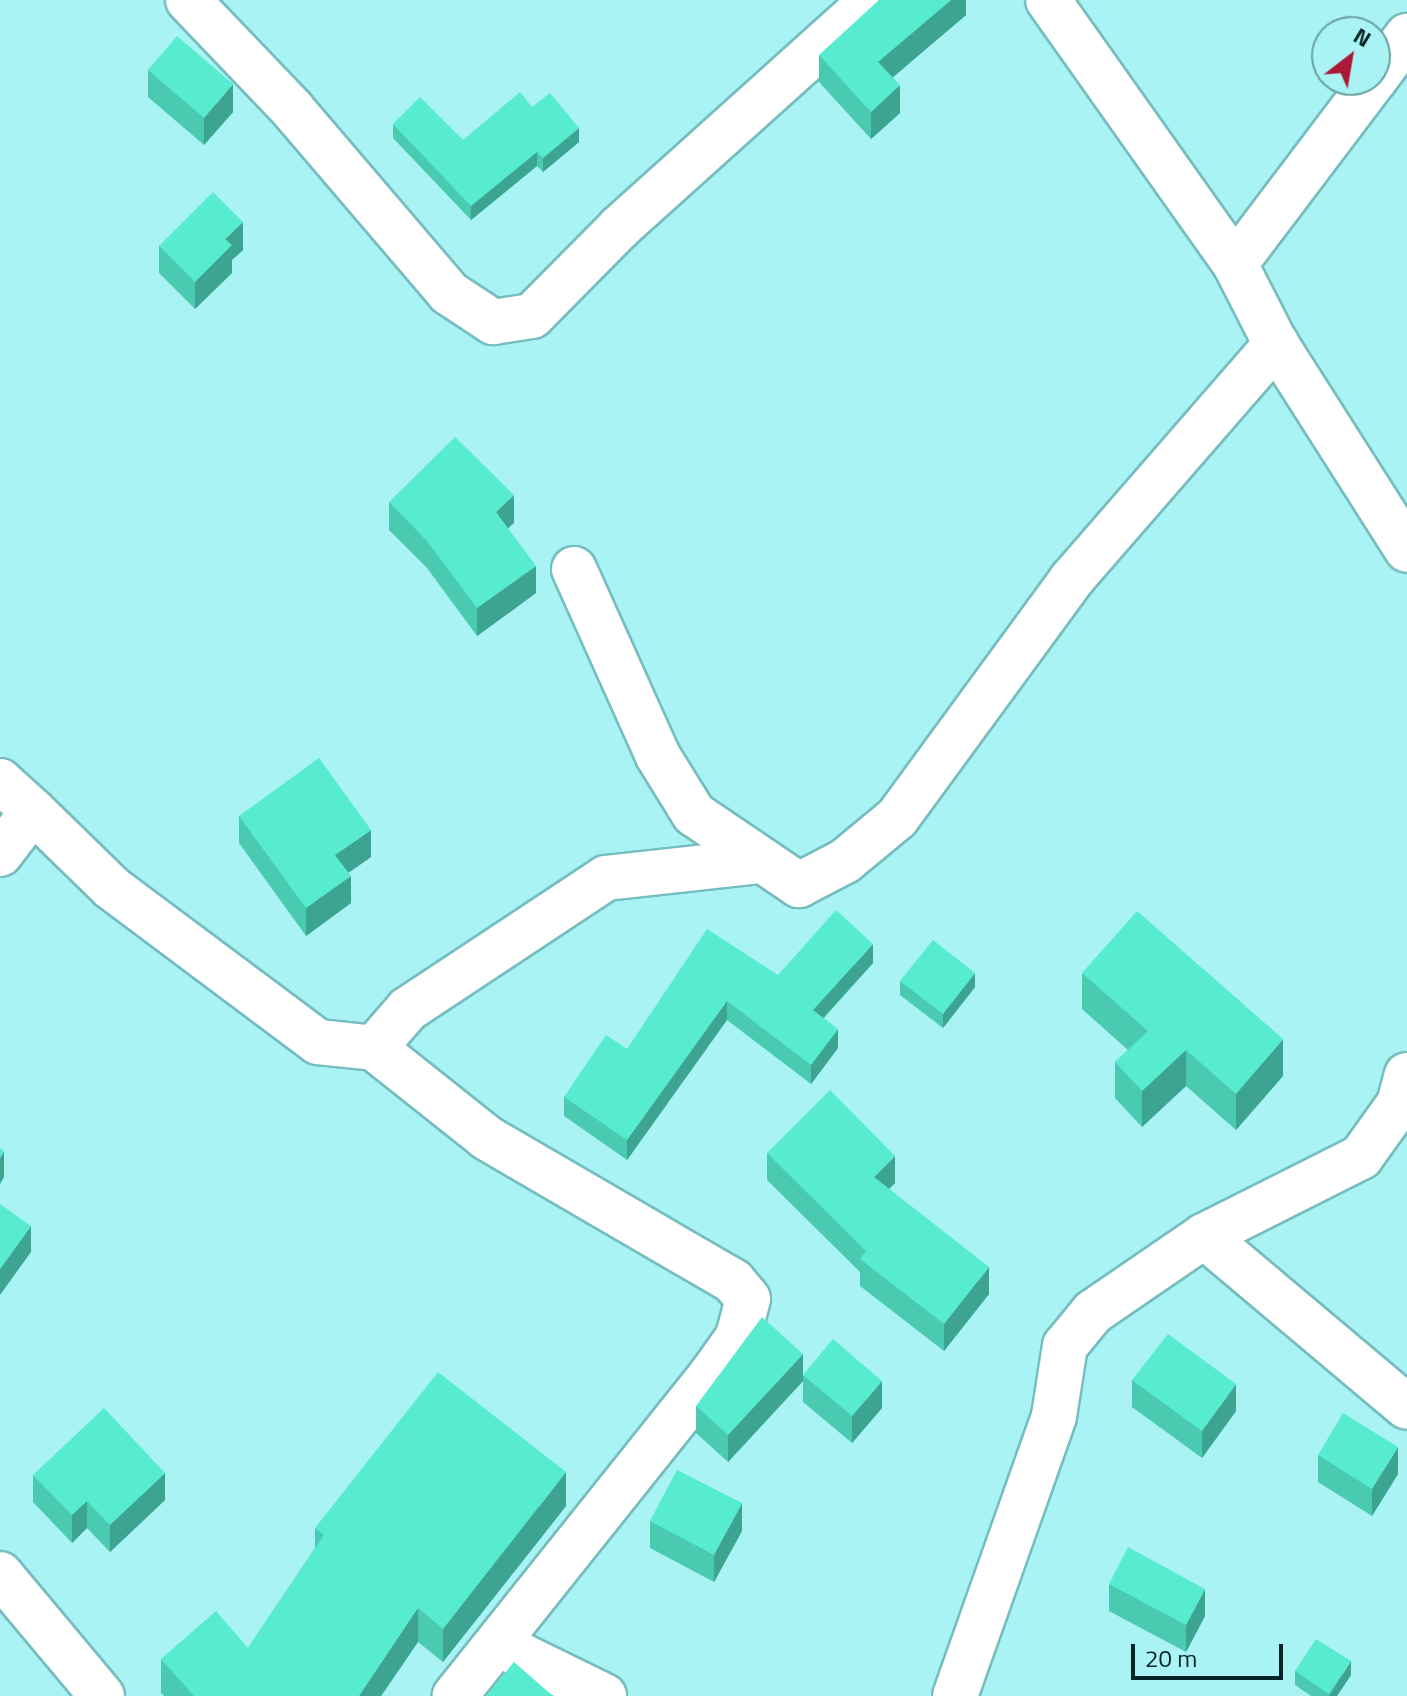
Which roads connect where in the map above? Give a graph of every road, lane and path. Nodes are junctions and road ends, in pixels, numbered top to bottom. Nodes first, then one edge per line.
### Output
1 (188, 0) edge
2 (872, 0) edge
3 (1048, 0) edge
4 (1407, 36) edge
5 (1391, 57) edge
6 (1361, 96) edge
7 (1235, 264) junction
8 (1276, 344) junction
9 (1407, 550) edge
10 (574, 569) dead end
11 (0, 781) edge
12 (33, 811) junction
13 (0, 854) edge
14 (760, 861) junction
15 (374, 1048) junction
16 (1407, 1075) edge
17 (1204, 1236) junction
18 (1407, 1407) edge
19 (0, 1574) edge
20 (500, 1645) junction
21 (102, 1696) edge
22 (455, 1696) edge
23 (604, 1696) edge
24 (955, 1696) edge

1 - 2 street
3 - 7 street
4 - 5 street
6 - 7 street
7 - 8 street
8 - 9 street
8 - 14 street
10 - 14 street
11 - 12 street
12 - 13 street
12 - 15 street
14 - 15 street
15 - 20 street
16 - 17 street
17 - 18 street
17 - 24 street
19 - 21 street
20 - 22 street
20 - 23 street

